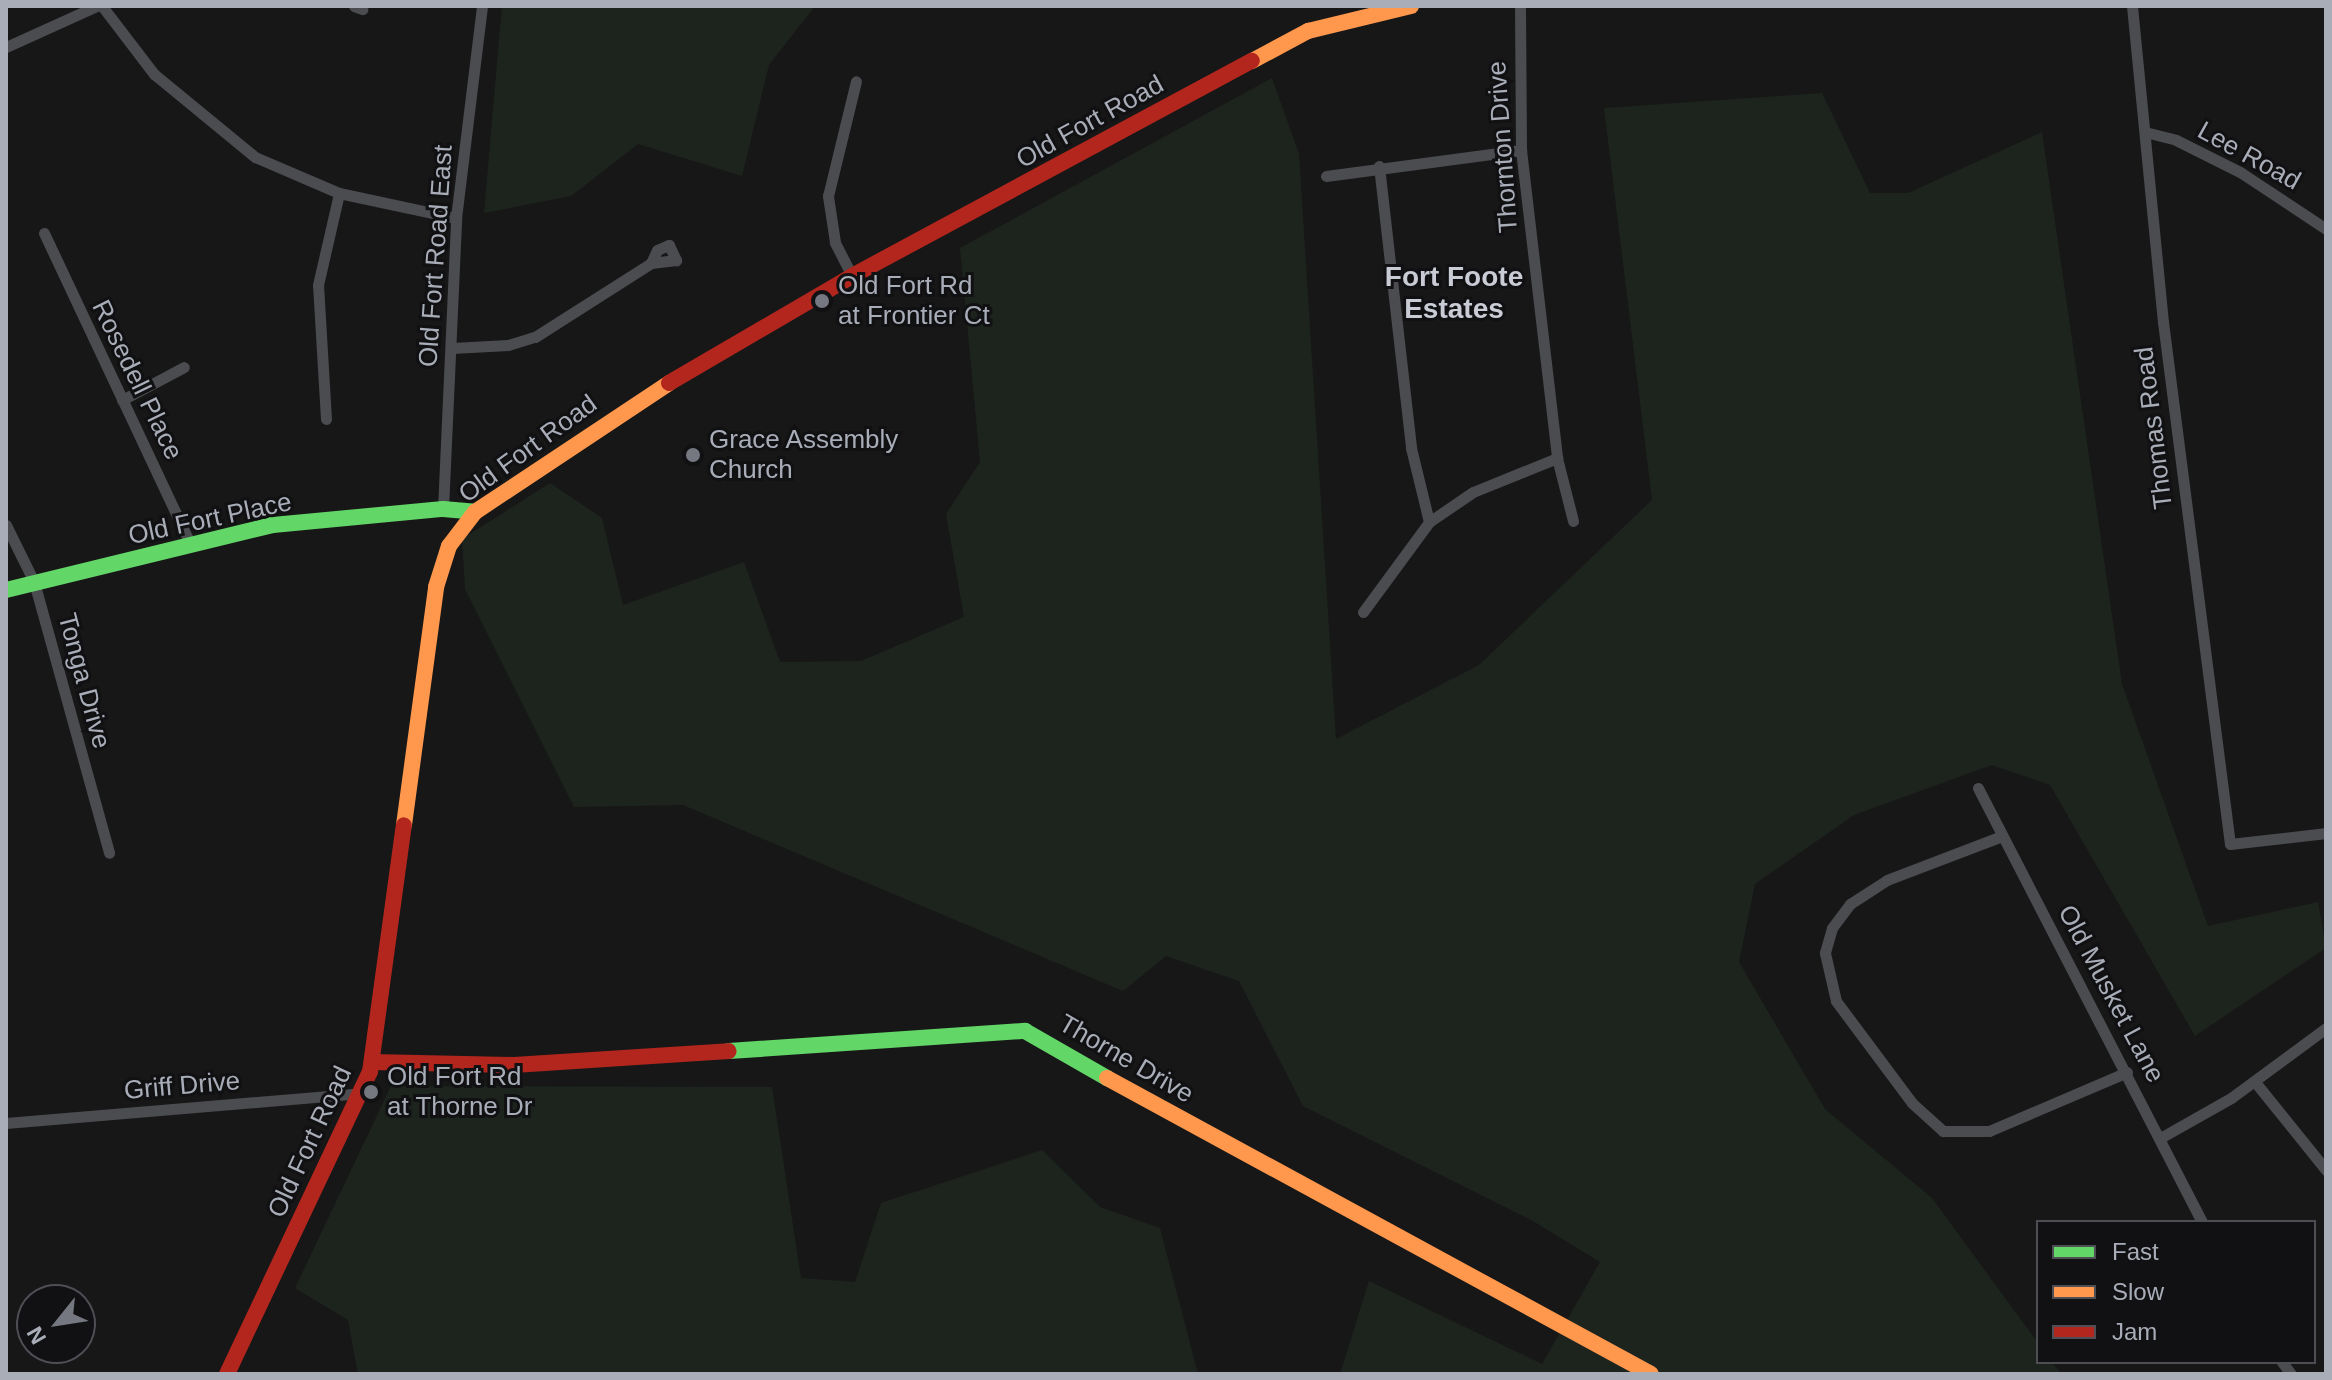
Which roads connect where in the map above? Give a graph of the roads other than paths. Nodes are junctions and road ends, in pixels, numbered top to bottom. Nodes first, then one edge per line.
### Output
1 (100, 6) edge
2 (482, 6) edge
3 (1411, 6) edge
4 (1520, 6) edge
5 (2132, 6) edge
6 (6, 47) edge
7 (856, 81) dead end
8 (2145, 132) junction
9 (1521, 150) junction
10 (1379, 166) junction
11 (1326, 176) dead end
12 (339, 193) junction
13 (456, 218) junction
14 (2326, 229) edge
15 (44, 233) dead end
16 (651, 263) dead end
17 (852, 276) junction
18 (452, 348) junction
19 (184, 367) dead end
20 (122, 400) junction
21 (326, 419) dead end
22 (1557, 458) junction
23 (443, 509) junction
24 (475, 512) junction
25 (1573, 521) dead end
26 (1429, 522) junction
27 (6, 525) edge
28 (191, 545) junction
29 (34, 582) junction
30 (6, 590) edge
31 (1363, 612) dead end
32 (1978, 788) dead end
33 (2326, 833) edge
34 (2002, 836) junction
35 (109, 853) dead end
36 (2326, 1028) edge
37 (372, 1062) junction
38 (2127, 1072) junction
39 (2255, 1082) junction
40 (362, 1093) junction
41 (6, 1123) edge
42 (2162, 1137) junction
43 (2326, 1170) edge
44 (2201, 1220) edge
45 (227, 1374) edge
46 (1651, 1374) edge

1 - 6 street
1 - 12 street
2 - 13 street, Old Fort Road East
3 - 17 main road, Old Fort Road
4 - 9 street, Thornton Drive
5 - 8 street, Thomas Road
7 - 17 street
8 - 14 street, Lee Road
8 - 33 street, Thomas Road
9 - 10 street
9 - 22 street, Thornton Drive
10 - 11 street
10 - 26 street
12 - 13 street
12 - 21 street
13 - 18 street, Old Fort Road East
15 - 20 street, Rosedell Place
16 - 18 street
17 - 24 main road, Old Fort Road
18 - 23 street, Old Fort Road East
19 - 20 street
20 - 28 street, Rosedell Place
22 - 25 street, Thornton Drive
22 - 26 street
23 - 24 main road, Old Fort Place
23 - 28 main road, Old Fort Place
24 - 37 main road, Old Fort Road
26 - 31 street
27 - 29 street, Tonga Drive
28 - 29 main road, Old Fort Place
29 - 30 main road, Old Fort Place
29 - 35 street, Tonga Drive
32 - 34 street, Old Musket Lane
34 - 38 street, Old Musket Lane
34 - 38 street
36 - 39 street
37 - 40 main road, Old Fort Road
37 - 46 main road, Thorne Drive
38 - 42 street, Old Musket Lane
39 - 42 street
39 - 43 street
40 - 41 street, Griff Drive
40 - 45 main road, Old Fort Road
42 - 44 street, Old Musket Lane

